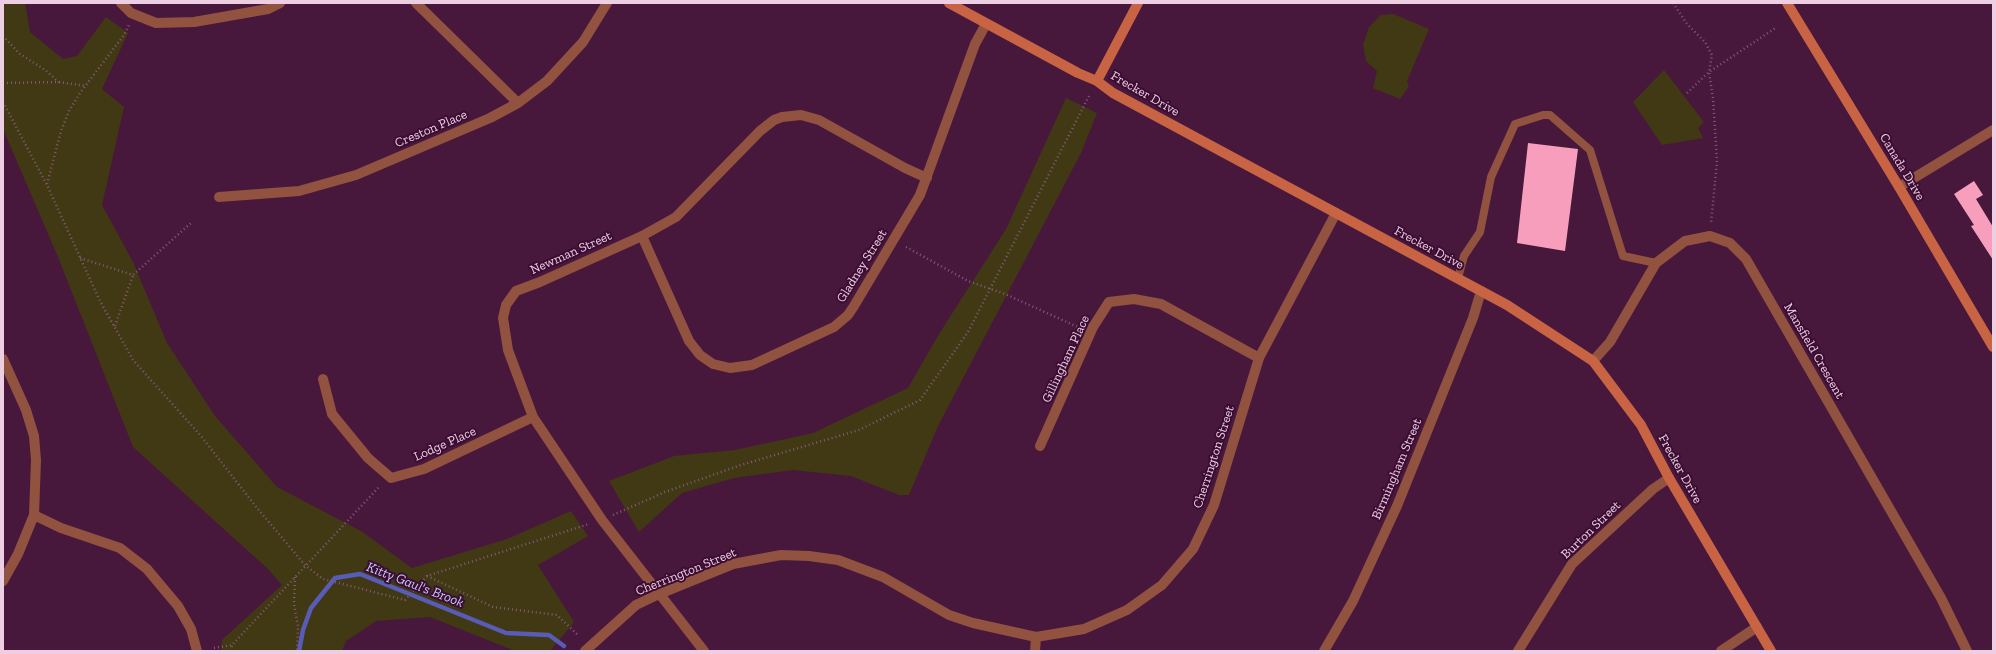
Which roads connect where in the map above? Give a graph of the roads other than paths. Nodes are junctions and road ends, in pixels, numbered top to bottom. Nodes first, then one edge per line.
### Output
1 (121, 3) edge
2 (280, 3) edge
3 (416, 3) edge
4 (608, 3) edge
5 (949, 3) edge
6 (1138, 3) edge
7 (1787, 3) edge
8 (986, 24) junction
9 (1097, 81) junction
10 (518, 103) junction
11 (1993, 130) edge
12 (927, 178) junction
13 (1899, 187) junction
14 (219, 197) dead end
15 (1336, 213) junction
16 (642, 236) junction
17 (1656, 263) junction
18 (1458, 278) junction
19 (1481, 291) junction
20 (1993, 347) edge
21 (1259, 358) junction
22 (3, 359) edge
23 (1592, 361) junction
24 (324, 379) dead end
25 (533, 417) junction
26 (1040, 446) dead end
27 (1669, 478) junction
28 (34, 515) junction
29 (3, 581) edge
30 (659, 594) junction
31 (1757, 627) junction
32 (1036, 638) junction
33 (197, 651) edge
34 (585, 651) edge
35 (704, 651) edge
36 (1035, 651) edge
37 (1324, 651) edge
38 (1518, 651) edge
39 (1722, 651) edge
40 (1771, 651) edge
41 (1967, 651) edge

1 - 2 street
3 - 10 street
4 - 10 street, Creston Place
5 - 8 street, Frecker Drive
6 - 9 street
7 - 13 street, Canada Drive
8 - 9 street, Frecker Drive
8 - 12 street, Gladney Street
9 - 15 street, Frecker Drive
10 - 14 street, Creston Place
11 - 13 street
12 - 16 street, Newman Street
12 - 16 street, Gladney Street
13 - 20 street, Canada Drive
15 - 18 street, Frecker Drive
15 - 21 street, Cherrington Street
16 - 25 street, Newman Street
17 - 18 lane
17 - 23 street, Mansfield Crescent
17 - 41 street, Mansfield Crescent
18 - 19 street, Frecker Drive
19 - 23 street, Frecker Drive
19 - 37 street, Birmingham Street
21 - 26 street, Gillingham Place
21 - 32 street, Cherrington Street
22 - 28 street
23 - 27 street, Frecker Drive
24 - 25 street, Lodge Place
25 - 30 street, Newman Street
27 - 31 street, Frecker Drive
27 - 38 street, Burton Street
28 - 29 street
28 - 33 street
30 - 32 street, Cherrington Street
30 - 34 street, Cherrington Street
30 - 35 street, Newman Street
31 - 39 street
31 - 40 street, Frecker Drive
32 - 36 street

